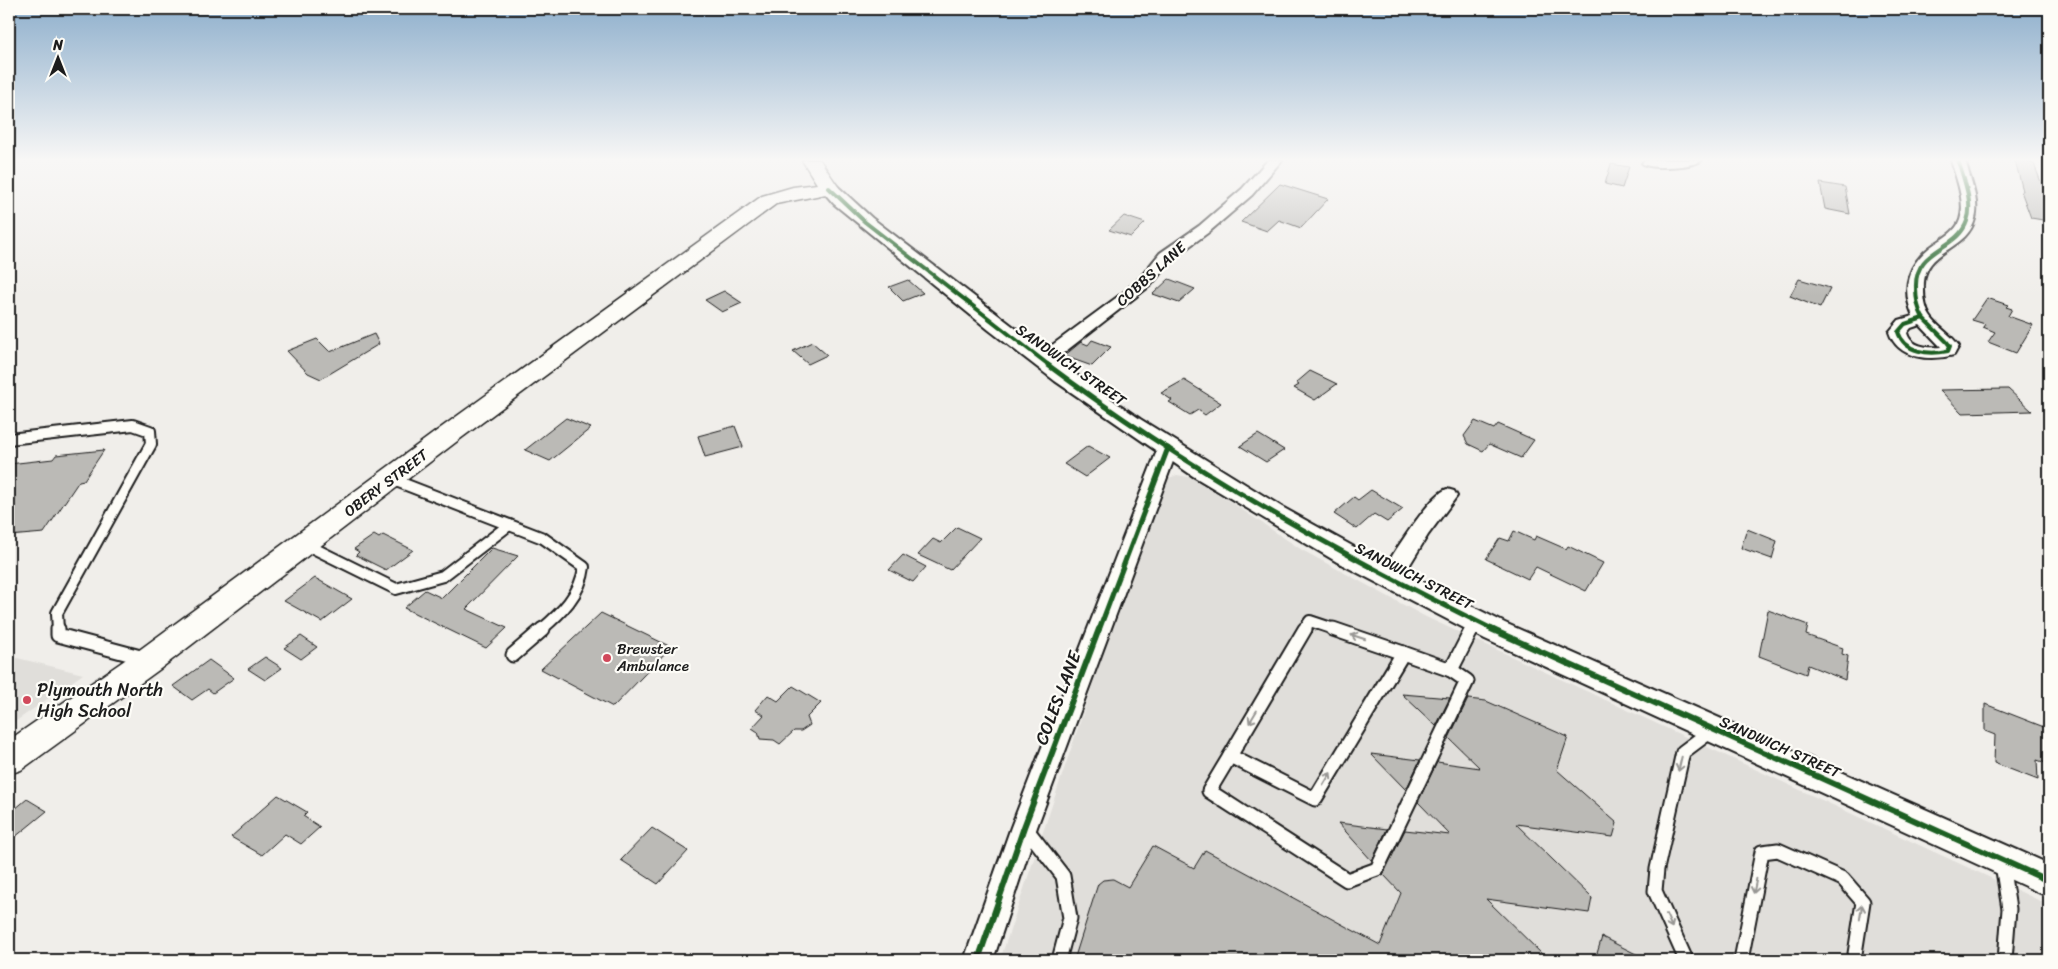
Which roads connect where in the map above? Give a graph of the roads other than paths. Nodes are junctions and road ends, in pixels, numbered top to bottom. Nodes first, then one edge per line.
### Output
1 (762, 205) edge
2 (856, 205) edge
3 (1231, 205) edge
4 (1970, 205) edge
5 (1923, 318) dead end
6 (1042, 361) junction
7 (9, 439) edge
8 (1168, 448) junction
9 (391, 479) junction
10 (1447, 496) dead end
11 (509, 525) junction
12 (304, 544) junction
13 (1390, 578) junction
14 (1476, 621) junction
15 (1404, 652) junction
16 (513, 655) dead end
17 (149, 660) junction
18 (1451, 670) junction
19 (1712, 730) junction
20 (1230, 756) junction
21 (9, 759) edge
22 (1024, 827) junction
23 (2001, 859) junction
24 (2049, 881) edge
25 (978, 960) edge
26 (1059, 960) edge
27 (1686, 960) edge
28 (1741, 960) edge
29 (1854, 960) edge
30 (2006, 960) edge

1 - 9 main road, OBERY STREET
2 - 6 street, SANDWICH STREET
3 - 6 street, COBBS LANE
4 - 5 street
6 - 8 street, SANDWICH STREET
7 - 17 lane
8 - 13 street, SANDWICH STREET
8 - 22 street, COLES LANE
9 - 11 lane
9 - 12 main road, OBERY STREET
10 - 13 street
11 - 12 lane
11 - 16 lane
12 - 17 main road, OBERY STREET
13 - 14 street, SANDWICH STREET
14 - 18 lane
14 - 19 street, SANDWICH STREET
15 - 18 lane
15 -> 20 lane
20 -> 15 lane
17 - 21 main road, OBERY STREET
18 - 20 lane
19 - 23 street, SANDWICH STREET
19 -> 27 lane
22 - 25 street, COLES LANE
22 - 26 lane
23 - 24 street, SANDWICH STREET
23 - 30 lane
29 -> 28 lane

